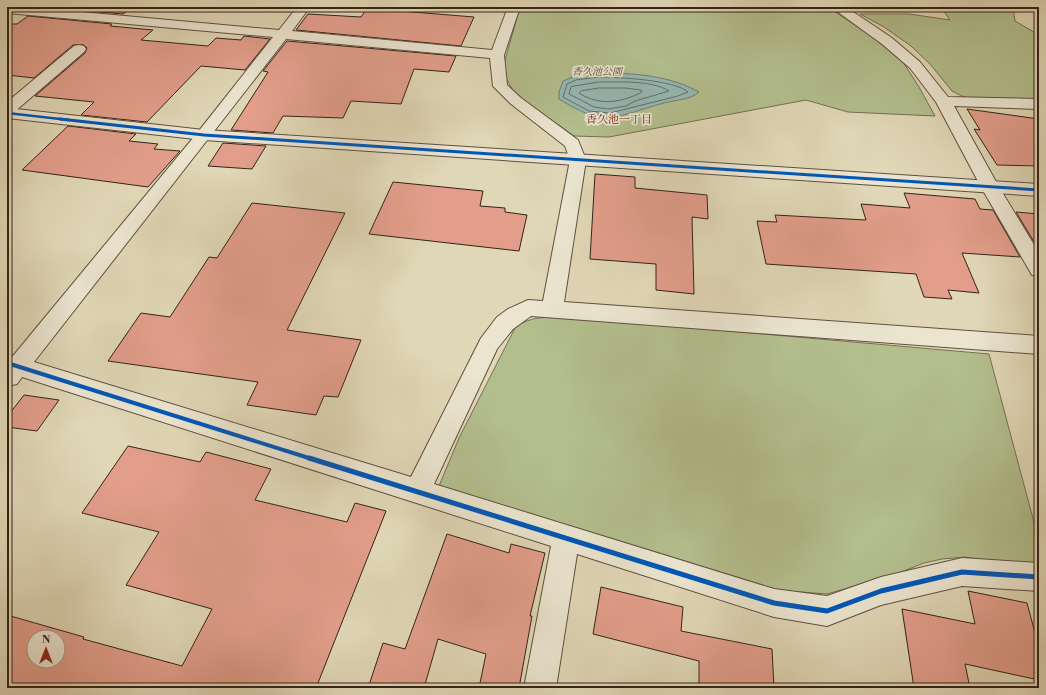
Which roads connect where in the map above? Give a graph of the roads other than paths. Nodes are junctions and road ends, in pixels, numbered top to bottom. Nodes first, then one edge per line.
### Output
1 (304, 7) edge
2 (514, 7) edge
3 (837, 7) edge
4 (7, 9) edge
5 (22, 10) junction
6 (7, 21) edge
7 (284, 34) junction
8 (79, 49) dead end
9 (497, 56) junction
10 (943, 100) junction
11 (1039, 104) edge
12 (7, 110) edge
13 (7, 113) edge
14 (204, 135) junction
15 (578, 160) junction
16 (990, 187) junction
17 (1039, 190) edge
18 (1039, 270) edge
19 (552, 309) junction
20 (1039, 345) edge
21 (11, 370) edge
22 (416, 492) junction
23 (566, 538) junction
24 (1039, 577) edge
25 (540, 688) edge

1 - 7 street
2 - 9 street
3 - 10 street
4 - 5 street
5 - 6 street
5 - 7 street
7 - 9 street
7 - 14 street
8 - 12 street
9 - 15 street
10 - 11 street
10 - 16 street
13 - 14 street
14 - 15 street
14 - 21 street
15 - 16 street
15 - 19 street
16 - 17 street
16 - 18 street
19 - 20 street
19 - 22 street
21 - 22 street
22 - 23 street
23 - 24 street
23 - 25 street

